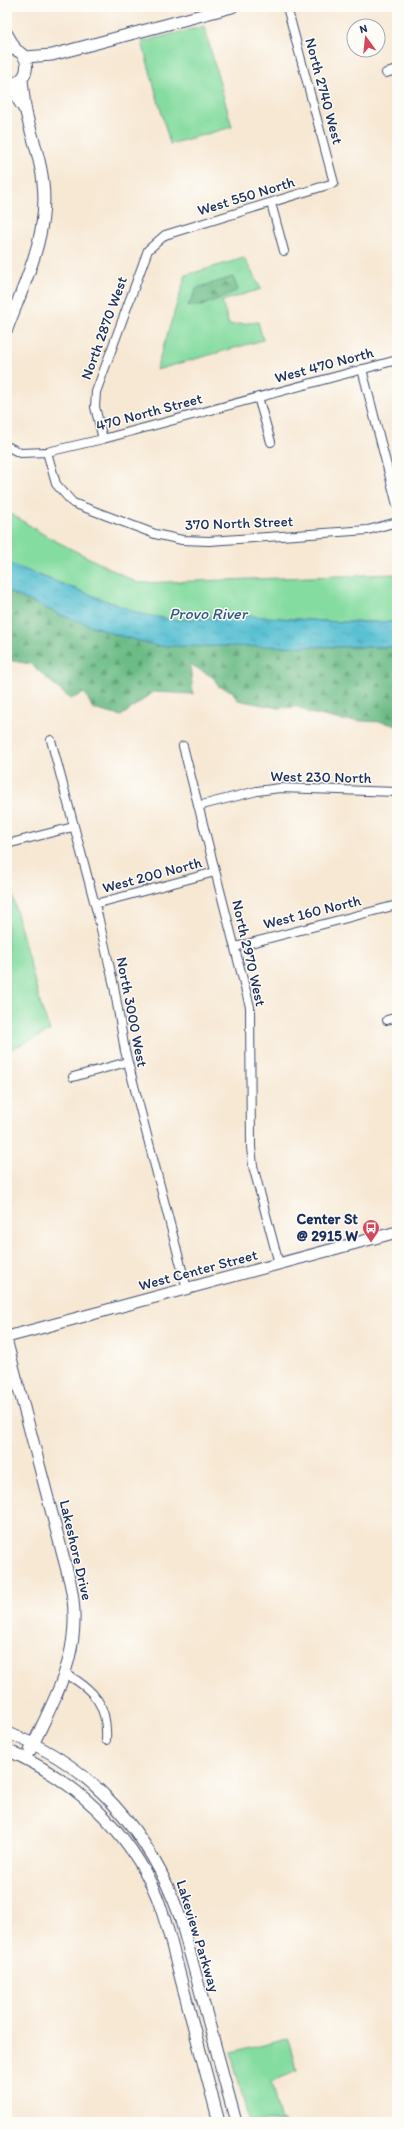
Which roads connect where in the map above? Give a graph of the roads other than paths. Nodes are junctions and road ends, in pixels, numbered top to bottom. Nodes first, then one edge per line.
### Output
1 (232, 7) edge
2 (287, 7) edge
3 (7, 34) edge
4 (19, 56) edge
5 (397, 70) edge
6 (386, 73) dead end
7 (22, 79) junction
8 (8, 84) edge
9 (26, 111) junction
10 (334, 183) joint
11 (271, 203) junction
12 (166, 235) joint
13 (284, 251) dead end
14 (7, 329) edge
15 (397, 360) edge
16 (362, 369) junction
17 (258, 397) junction
18 (103, 439) junction
19 (271, 442) dead end
20 (7, 446) edge
21 (47, 452) junction
22 (397, 505) edge
23 (397, 522) edge
24 (51, 740) dead end
25 (183, 746) dead end
26 (397, 792) edge
27 (198, 806) junction
28 (73, 827) junction
29 (7, 844) edge
30 (215, 872) junction
31 (95, 904) junction
32 (397, 905) edge
33 (235, 946) junction
34 (397, 1017) edge
35 (387, 1020) dead end
36 (127, 1062) junction
37 (73, 1077) dead end
38 (397, 1232) edge
39 (279, 1264) junction
40 (187, 1289) junction
41 (7, 1338) edge
42 (7, 1343) edge
43 (66, 1674) junction
44 (7, 1733) edge
45 (106, 1740) dead end
46 (33, 1744) junction
47 (7, 1750) edge
48 (26, 1758) junction
49 (219, 2122) edge
50 (236, 2122) edge

1 - 4 main road
2 - 10 street, North 2740 West
3 - 4 main road
4 - 7 main road
5 - 6 street
7 - 8 main road
7 - 9 main road
8 - 9 main road
9 - 14 main road
10 - 11 street, West 550 North
11 - 12 street, West 550 North
11 - 13 street
12 - 18 street, North 2870 West
15 - 16 street, West 470 North
16 - 17 street, West 470 North
16 - 22 street
17 - 18 street, 470 North Street
17 - 19 street
18 - 21 street, 470 North Street
20 - 21 street
21 - 23 street, 370 North Street
24 - 28 street, North 3000 West
25 - 27 street, North 2970 West
26 - 27 street, West 230 North
27 - 30 street, North 2970 West
28 - 29 street
28 - 31 street, North 3000 West
30 - 31 street, West 200 North
30 - 33 street, North 2970 West
31 - 36 street, North 3000 West
32 - 33 street, West 160 North
33 - 39 street, North 2970 West
34 - 35 street
36 - 37 street
36 - 40 street, North 3000 West
38 - 39 main road, West Center Street
39 - 40 main road, West Center Street
40 - 41 main road, West Center Street
42 - 43 main road, Lakeshore Drive
43 - 45 street
43 - 46 main road, Lakeshore Drive
44 - 46 main road, Lakeview Parkway
46 - 48 main road, Lakeshore Drive
46 - 50 main road, Lakeview Parkway
47 - 48 main road, Lakeview Parkway
48 - 49 main road, Lakeview Parkway

